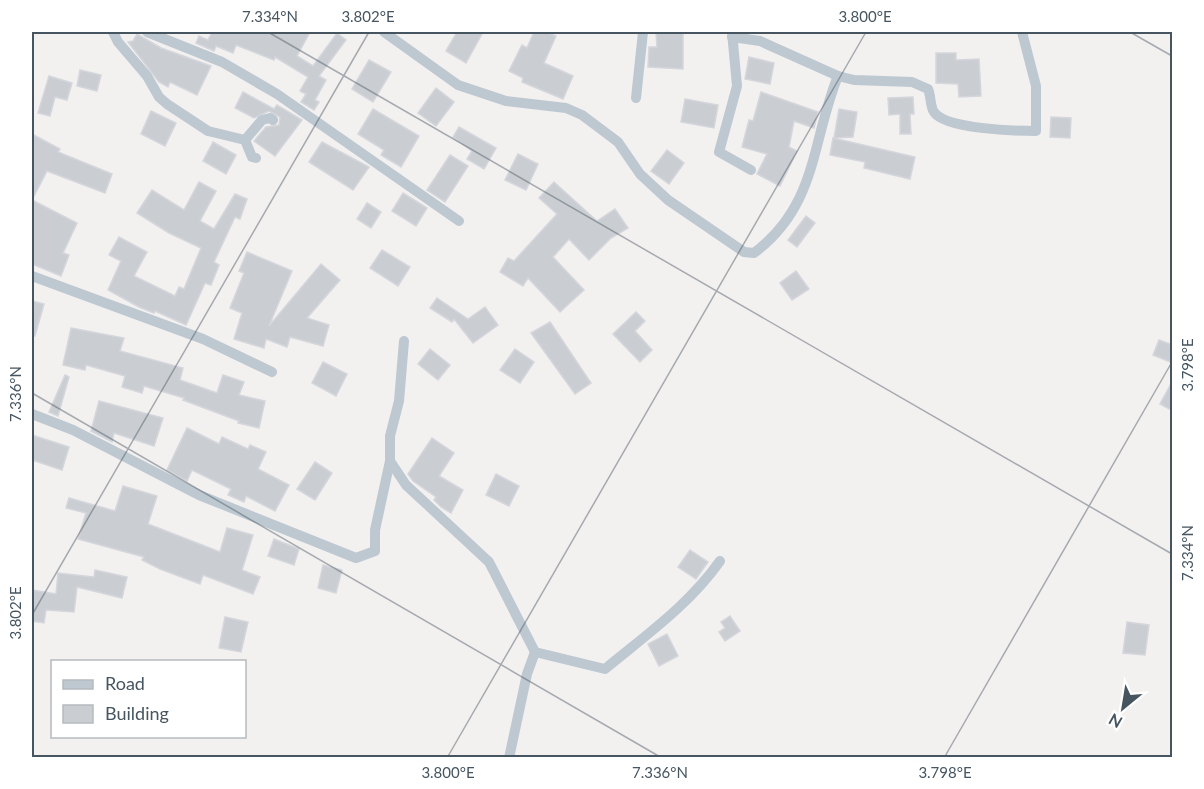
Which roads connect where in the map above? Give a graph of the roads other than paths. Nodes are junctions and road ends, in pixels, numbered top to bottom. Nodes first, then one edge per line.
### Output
1 (113, 32) edge
2 (147, 32) edge
3 (384, 32) edge
4 (643, 32) edge
5 (1022, 32) edge
6 (732, 34) edge
7 (838, 76) junction
8 (636, 98) dead end
9 (273, 120) dead end
10 (245, 140) junction
11 (256, 158) dead end
12 (751, 170) dead end
13 (459, 221) dead end
14 (32, 276) edge
15 (404, 341) dead end
16 (272, 372) dead end
17 (32, 414) edge
18 (390, 461) junction
19 (720, 561) dead end
20 (535, 652) junction
21 (509, 758) edge

1 - 10 street
2 - 13 street
3 - 7 street
4 - 8 street
5 - 7 street
6 - 7 street
6 - 12 street
9 - 10 street
10 - 11 street
14 - 16 street
15 - 18 street
17 - 18 street
18 - 20 street
19 - 20 street
20 - 21 street

